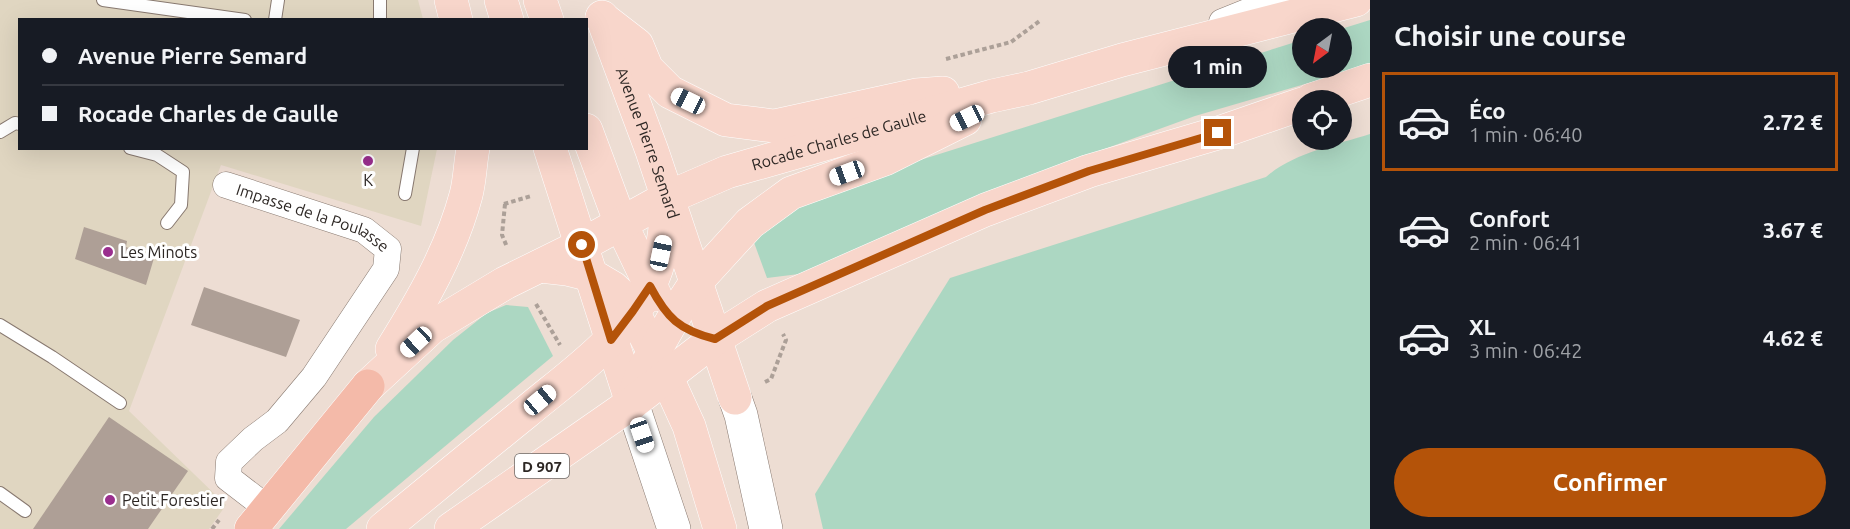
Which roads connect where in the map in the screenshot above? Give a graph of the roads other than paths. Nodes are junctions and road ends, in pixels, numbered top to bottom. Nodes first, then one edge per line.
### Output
1 (103, 0) edge
2 (278, 0) edge
3 (380, 0) edge
4 (451, 0) edge
5 (501, 0) edge
6 (540, 0) edge
7 (1277, 0) edge
8 (1356, 0) edge
9 (599, 9) edge
10 (231, 18) edge
11 (275, 18) edge
12 (380, 18) edge
13 (456, 18) edge
14 (506, 18) edge
15 (546, 18) edge
16 (1122, 60) junction
17 (1370, 80) edge
18 (1029, 88) junction
19 (1340, 90) edge
20 (1292, 107) edge
21 (18, 124) edge
22 (0, 132) edge
23 (588, 135) edge
24 (138, 150) edge
25 (413, 150) edge
26 (472, 150) edge
27 (551, 150) edge
28 (226, 185) dead end
29 (405, 194) dead end
30 (668, 198) junction
31 (167, 223) dead end
32 (621, 224) junction
33 (587, 260) junction
34 (696, 282) junction
35 (641, 298) junction
36 (773, 318) junction
37 (672, 319) junction
38 (0, 324) edge
39 (715, 339) junction
40 (611, 340) junction
41 (660, 365) junction
42 (368, 386) junction
43 (749, 391) junction
44 (120, 403) dead end
45 (632, 403) junction
46 (0, 493) edge
47 (25, 511) dead end
48 (259, 519) edge
49 (383, 529) edge
50 (451, 529) edge
51 (674, 529) edge
52 (720, 529) edge
53 (766, 529) edge

1 - 10 lane
2 - 11 lane
3 - 12 lane
4 - 13 main road
5 - 14 main road
6 - 15 main road
7 - 16 street
8 - 16 main road, Rocade Charles de Gaulle
9 - 18 main road
9 - 30 main road, Avenue Pierre Semard
16 - 18 main road, Rocade Charles de Gaulle
17 - 19 main road
18 - 30 main road, Rocade Charles de Gaulle
18 - 34 main road
20 - 36 main road
21 - 22 lane
23 - 32 main road
24 - 31 lane
25 - 29 lane
26 - 42 main road
27 - 33 main road
28 - 48 street, Impasse de la Poulasse
30 - 32 main road, Rocade Charles de Gaulle
30 - 34 main road, Avenue Pierre Semard
30 - 35 main road
32 - 33 main road, Rocade Charles de Gaulle
32 - 35 main road
33 - 35 main road
33 - 40 main road
33 - 42 main road
34 - 37 main road
34 - 39 main road, Avenue Pierre Semard
35 - 37 main road
35 - 40 main road
35 - 41 main road
36 - 39 main road, D 907
36 - 43 main road
37 - 39 main road
37 - 41 main road
38 - 44 lane
39 - 41 main road, D 907
39 - 43 main road, Avenue Pierre Semard
40 - 45 main road
40 - 49 main road
41 - 45 main road, D 907
41 - 52 main road
42 - 48 highway
43 - 53 main road, Avenue Pierre Semard
45 - 50 main road, D 907
45 - 51 main road
46 - 47 lane

